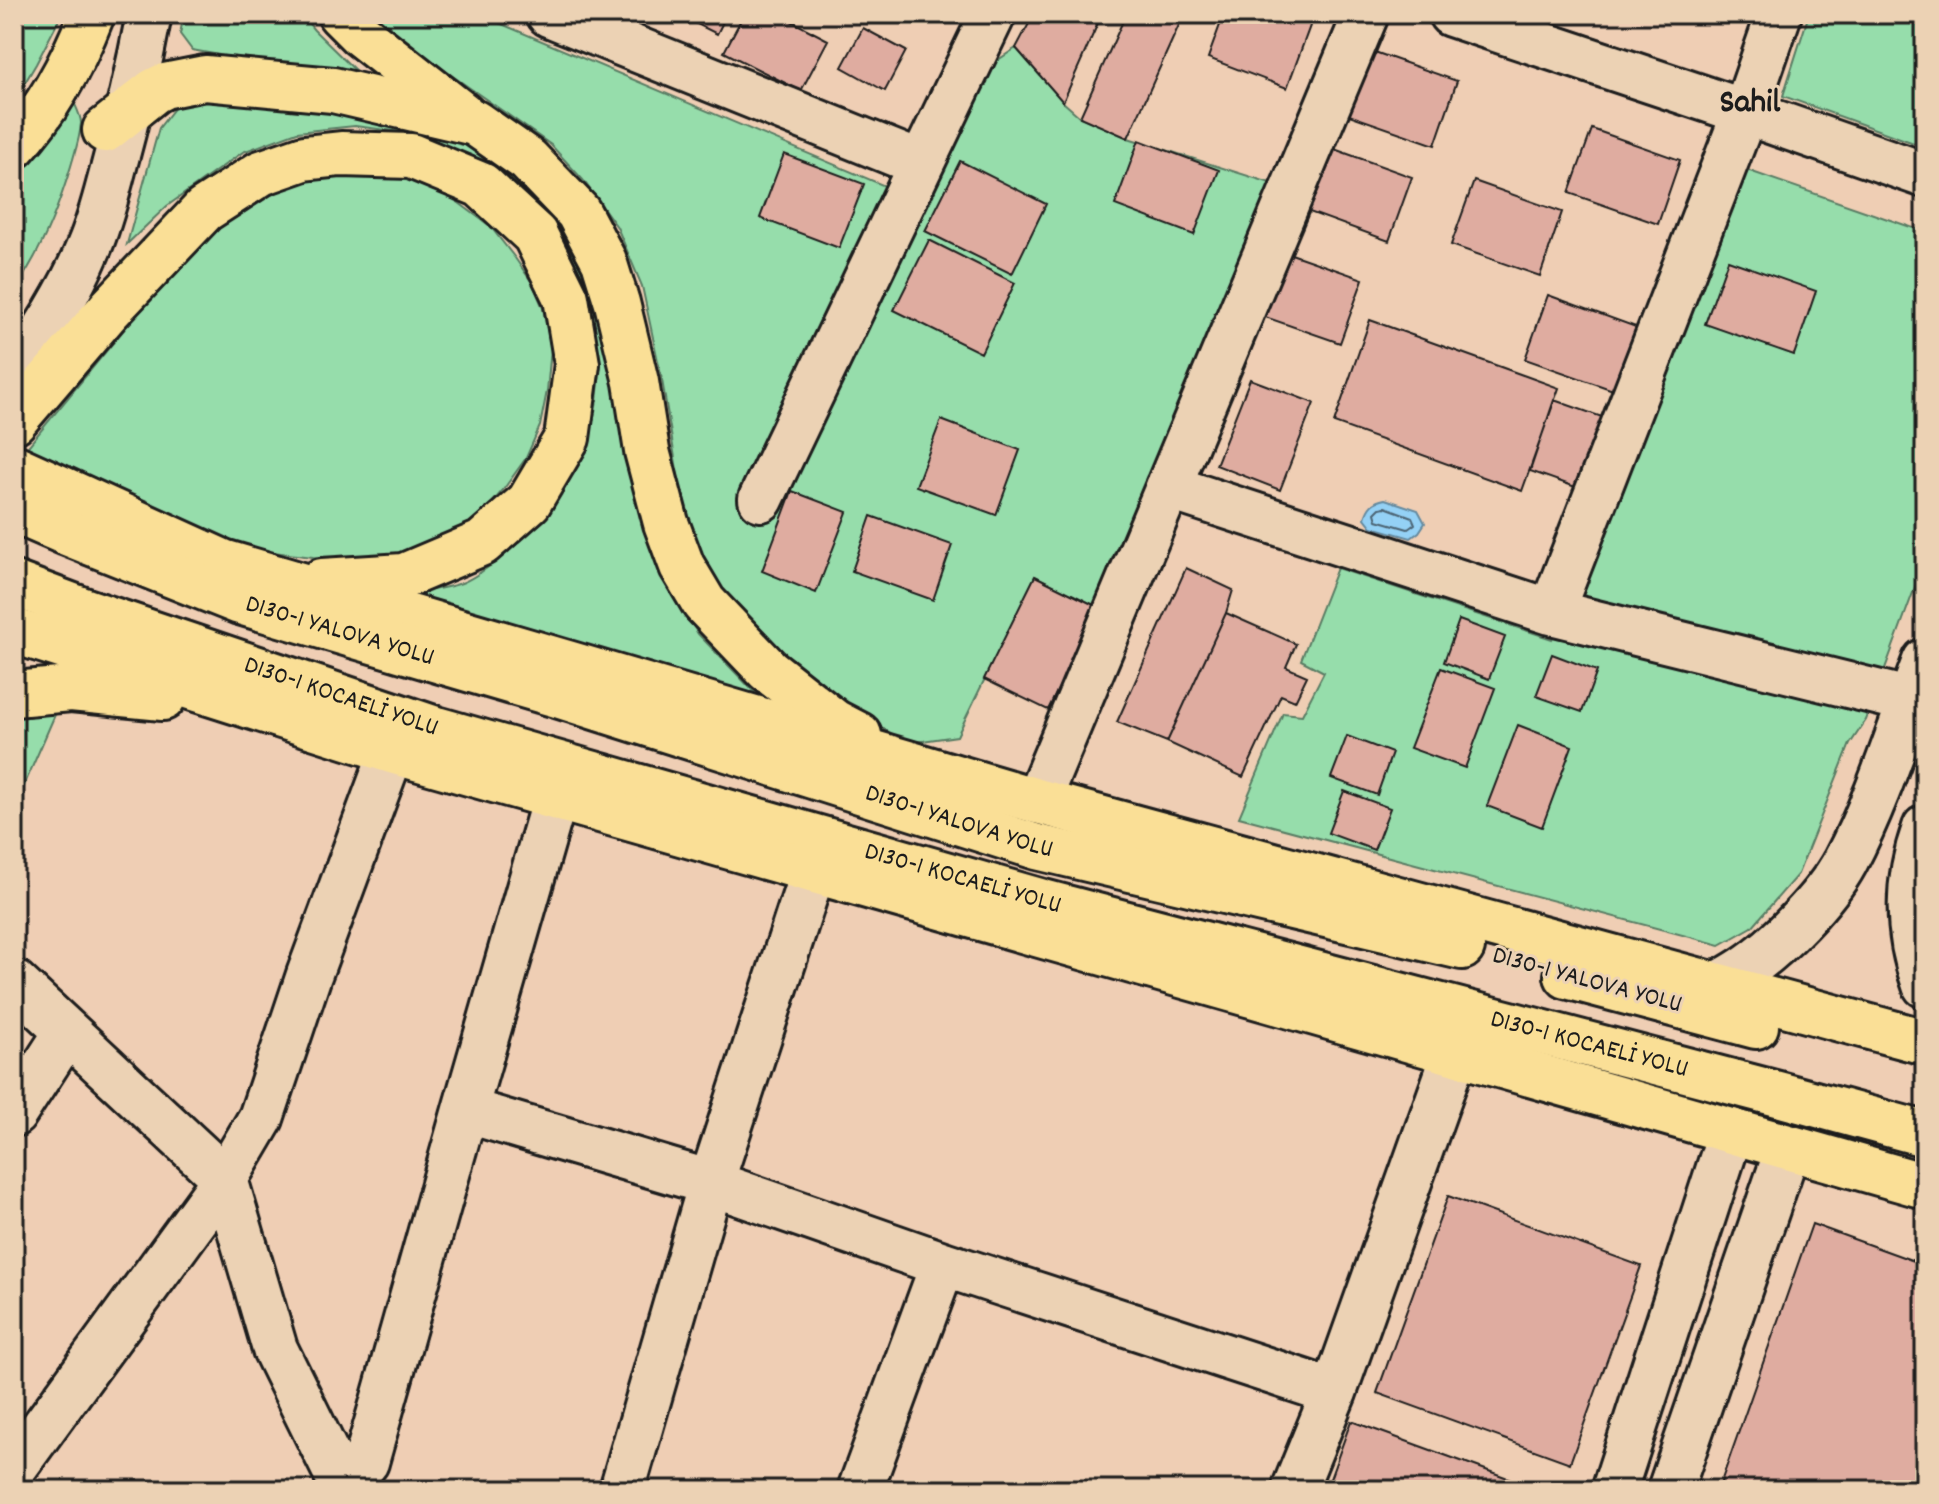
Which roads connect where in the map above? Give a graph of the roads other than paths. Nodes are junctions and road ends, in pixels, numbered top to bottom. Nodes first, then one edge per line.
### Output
1 (92, 14) edge
2 (131, 14) edge
3 (149, 14) edge
4 (340, 14) edge
5 (549, 14) edge
6 (993, 14) edge
7 (1366, 14) edge
8 (1451, 14) edge
9 (1779, 14) edge
10 (1745, 112) junction
11 (116, 121) junction
12 (475, 123) junction
13 (14, 146) edge
14 (921, 164) junction
15 (1925, 175) edge
16 (14, 338) edge
17 (14, 374) edge
18 (14, 421) edge
19 (14, 467) edge
20 (1168, 487) junction
21 (761, 499) dead end
22 (14, 510) edge
23 (223, 562) junction
24 (14, 584) edge
25 (1551, 612) junction
26 (14, 631) edge
27 (1920, 688) edge
28 (14, 694) edge
29 (392, 751) junction
30 (555, 798) junction
31 (1037, 801) junction
32 (1925, 828) edge
33 (813, 871) junction
34 (1043, 902) junction
35 (1430, 938) junction
36 (14, 982) edge
37 (1717, 985) junction
38 (1925, 985) edge
39 (67, 1032) junction
40 (1925, 1042) edge
41 (1455, 1053) junction
42 (1925, 1069) edge
43 (465, 1110) junction
44 (14, 1114) edge
45 (1731, 1131) junction
46 (1925, 1134) edge
47 (1788, 1148) junction
48 (225, 1179) junction
49 (711, 1183) junction
50 (1925, 1186) edge
51 (943, 1264) junction
52 (1334, 1392) junction
53 (14, 1468) edge
54 (348, 1488) edge
55 (622, 1490) edge
56 (860, 1490) edge
57 (1294, 1490) edge
58 (1614, 1490) edge
59 (1670, 1490) edge

1 - 13 highway
2 - 11 street
3 - 11 street
4 - 12 highway
5 - 14 street
6 - 14 street
7 - 20 street
8 - 10 street
9 - 10 street
10 - 15 street
10 - 25 street
11 - 12 highway
11 - 16 street
11 - 17 street
12 - 31 highway
14 - 21 street
18 - 23 highway
19 - 23 highway
20 - 25 street
20 - 31 street
22 - 35 highway, D130-1 YALOVA YOLU
23 - 31 highway
24 - 34 highway, D130-1 KOCAELİ YOLU
25 - 27 street
26 - 29 highway
27 - 37 street
28 - 29 highway
29 - 30 highway
29 - 48 street
30 - 33 highway
30 - 34 highway
30 - 43 street
31 - 35 highway
31 - 37 highway
32 - 38 street
33 - 41 highway
33 - 49 street
34 - 46 highway, D130-1 KOCAELİ YOLU
35 - 42 highway, D130-1 YALOVA YOLU
36 - 39 street
37 - 40 highway
39 - 44 street
39 - 48 street
41 - 45 highway
41 - 52 street
43 - 49 street
43 - 54 street
45 - 47 highway
45 - 58 street
47 - 50 highway
47 - 59 street
48 - 53 street
48 - 54 street
49 - 51 street
49 - 55 street
51 - 52 street
51 - 56 street
52 - 57 street

